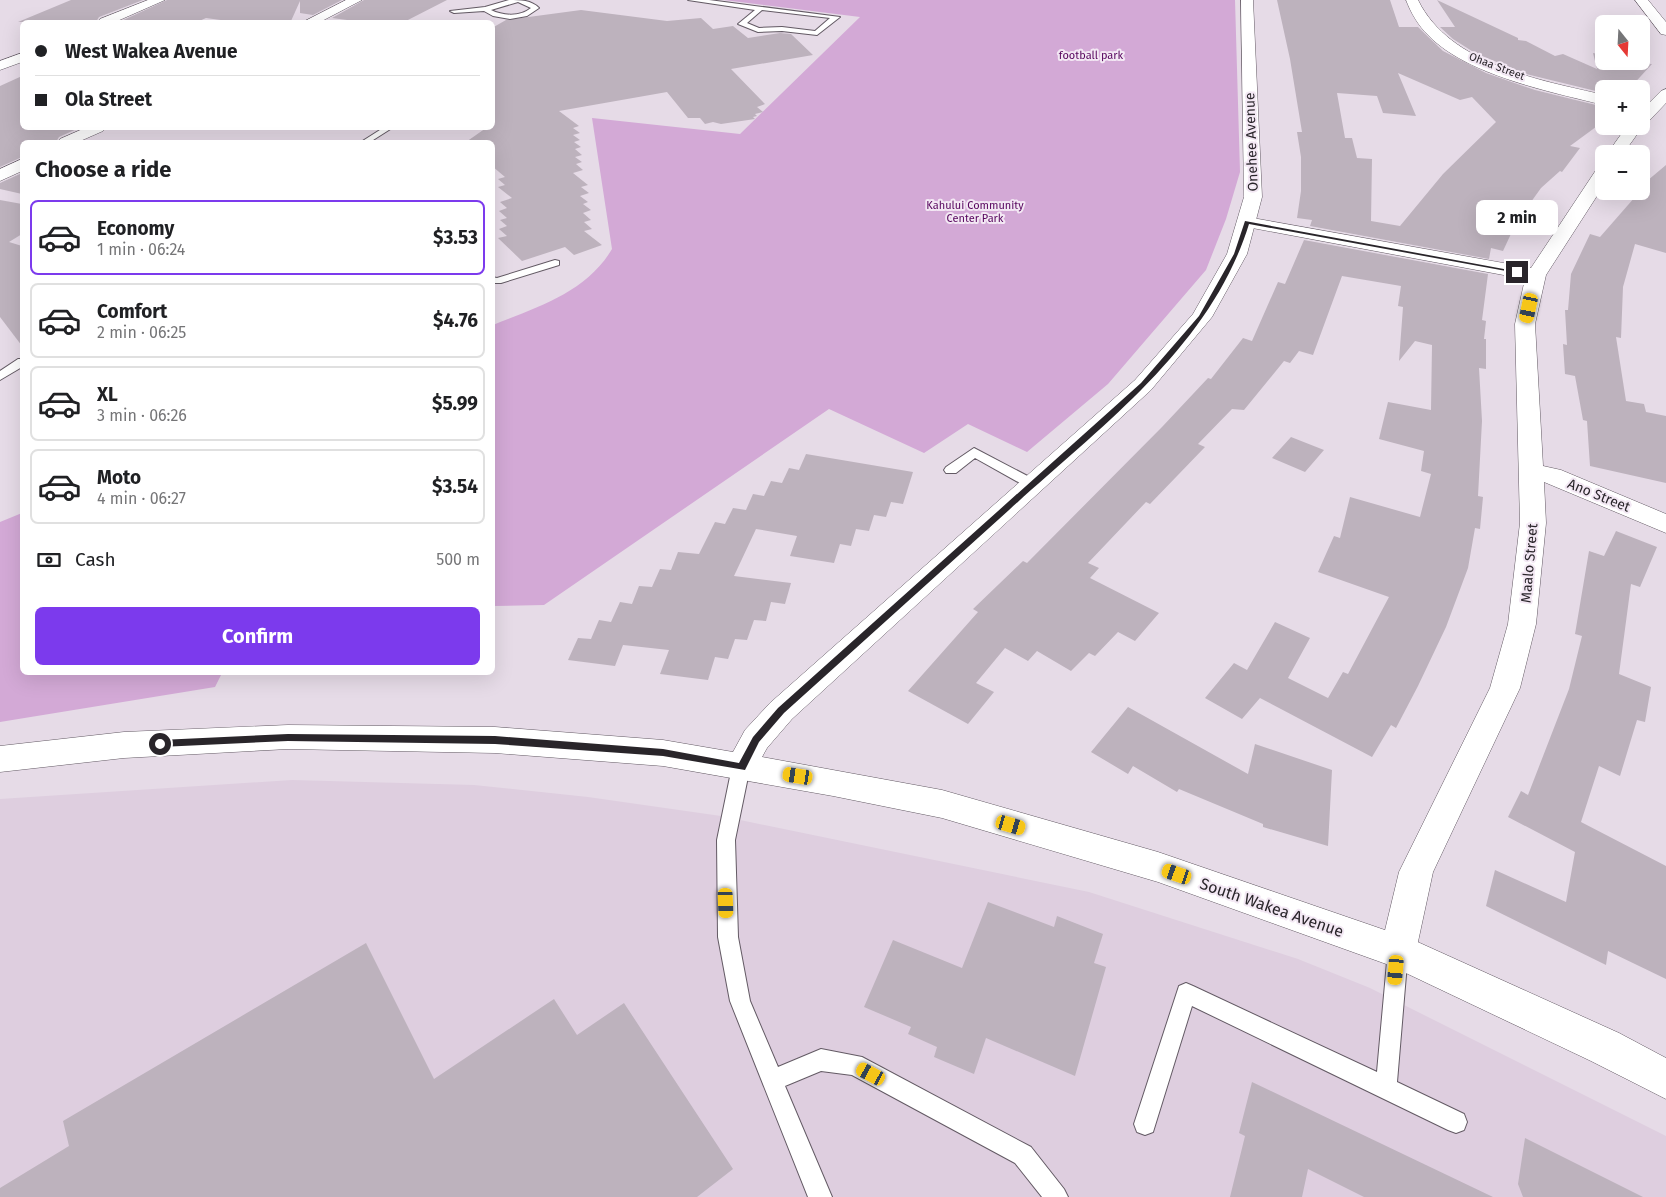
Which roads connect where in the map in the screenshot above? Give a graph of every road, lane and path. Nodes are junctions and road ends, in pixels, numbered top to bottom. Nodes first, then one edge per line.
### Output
1 (159, 0) edge
2 (356, 0) edge
3 (474, 0) edge
4 (518, 0) edge
5 (690, 0) edge
6 (1247, 0) edge
7 (1412, 0) edge
8 (1641, 0) edge
9 (761, 8) junction
10 (485, 9) junction
11 (109, 20) edge
12 (314, 20) edge
13 (1666, 31) edge
14 (20, 58) edge
15 (0, 66) edge
16 (1666, 94) edge
17 (1595, 97) edge
18 (1650, 108) edge
19 (1650, 114) edge
20 (1666, 115) edge
21 (93, 130) edge
22 (385, 130) edge
23 (70, 140) edge
24 (368, 140) edge
25 (20, 165) edge
26 (0, 176) edge
27 (1595, 185) edge
28 (1247, 222) junction
29 (555, 263) dead end
30 (1536, 275) junction
31 (495, 281) edge
32 (20, 363) edge
33 (0, 376) edge
34 (951, 470) dead end
35 (1531, 470) junction
36 (1032, 484) junction
37 (1666, 524) edge
38 (0, 759) edge
39 (742, 767) junction
40 (1398, 951) junction
41 (773, 1080) junction
42 (1666, 1080) edge
43 (1386, 1088) junction
44 (1456, 1122) dead end
45 (1145, 1124) dead end
46 (820, 1197) edge
47 (1056, 1197) edge

1 - 11 street
2 - 12 street
3 - 10 lane
4 - 10 lane
4 - 10 lane
5 - 9 lane
6 - 28 street, Onehee Avenue
7 - 17 street, Ohaa Street
8 - 13 street
9 - 9 lane
14 - 15 street
16 - 18 street
19 - 20 street
21 - 23 street
22 - 24 lane
25 - 26 street
27 - 30 street, Maalo Street
28 - 30 street
28 - 36 street, Onehee Avenue
29 - 31 lane
30 - 35 street, Maalo Street
32 - 33 lane
34 - 36 lane
35 - 37 street, Ano Street
35 - 40 street, Maalo Street
36 - 39 street, Onehee Avenue
38 - 39 street, South Wakea Avenue
39 - 40 street, South Wakea Avenue
39 - 41 lane
40 - 42 street, South Wakea Avenue
40 - 43 lane
41 - 46 lane
41 - 47 lane
43 - 44 lane
43 - 45 lane

